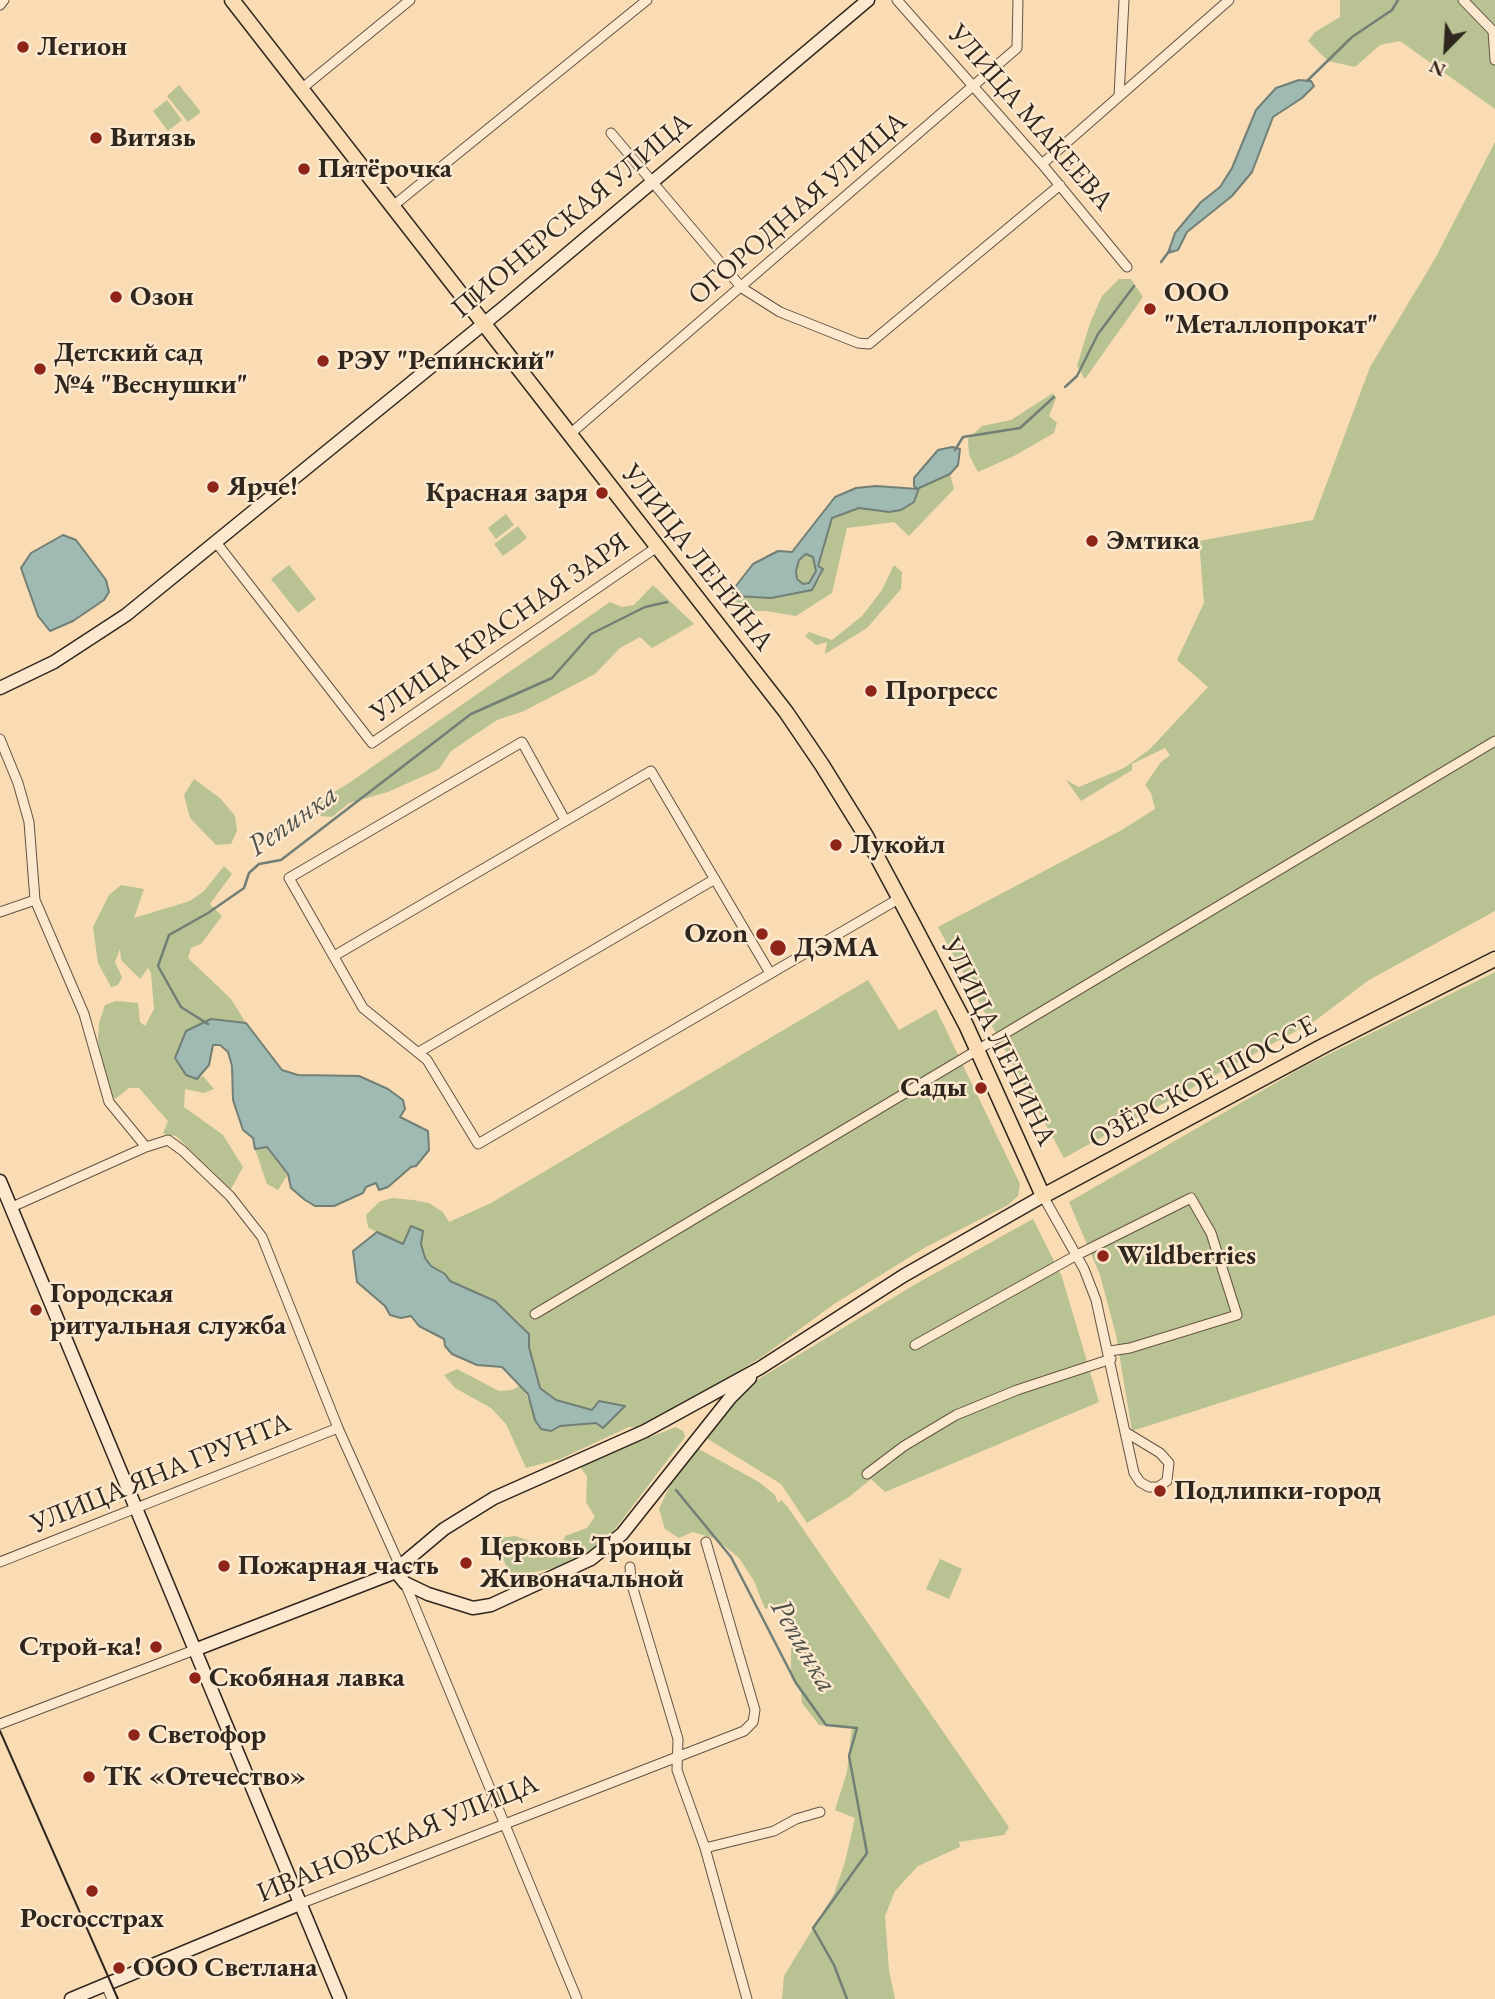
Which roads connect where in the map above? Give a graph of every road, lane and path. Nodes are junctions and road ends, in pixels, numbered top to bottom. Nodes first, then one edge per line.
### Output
1 (4, 0) edge
2 (232, 0) edge
3 (410, 0) edge
4 (647, 0) edge
5 (868, 0) edge
6 (897, 0) edge
7 (1018, 0) edge
8 (1124, 0) edge
9 (1229, 0) edge
10 (1463, 0) edge
11 (0, 5) edge
12 (1494, 26) edge
13 (1495, 60) edge
14 (973, 86) junction
15 (300, 90) junction
16 (1119, 96) junction
17 (611, 132) dead end
18 (1042, 164) junction
19 (651, 180) junction
20 (1060, 186) junction
21 (393, 206) junction
22 (1127, 267) dead end
23 (742, 288) junction
24 (484, 323) junction
25 (570, 434) junction
26 (215, 541) junction
27 (657, 547) junction
28 (0, 688) edge
29 (0, 739) edge
30 (1495, 741) edge
31 (565, 820) junction
32 (715, 879) junction
33 (900, 898) junction
34 (34, 900) junction
35 (0, 912) edge
36 (334, 956) junction
37 (1495, 959) edge
38 (770, 973) junction
39 (977, 1050) junction
40 (419, 1052) junction
41 (146, 1147) junction
42 (0, 1181) edge
43 (1043, 1196) junction
44 (6, 1209) edge
45 (1075, 1256) junction
46 (535, 1314) dead end
47 (915, 1345) dead end
48 (1111, 1355) junction
49 (760, 1368) junction
50 (338, 1429) junction
51 (1127, 1433) junction
52 (867, 1474) dead end
53 (136, 1506) junction
54 (706, 1542) dead end
55 (0, 1562) edge
56 (630, 1567) dead end
57 (398, 1569) junction
58 (405, 1583) junction
59 (197, 1649) junction
60 (0, 1724) edge
61 (675, 1756) junction
62 (820, 1812) dead end
63 (505, 1822) junction
64 (705, 1848) junction
65 (302, 1903) junction
66 (106, 1985) junction
67 (71, 1999) edge
68 (112, 1999) edge
69 (340, 1999) edge
70 (578, 1999) edge
71 (747, 1999) edge

1 - 11 street
2 - 15 main road, УЛИЦА ЛЕНИНА
3 - 15 street
4 - 21 street
5 - 19 main road, ПИОНЕРСКАЯ УЛИЦА
6 - 14 street, УЛИЦА МАКЕЕВА
7 - 14 street, ОГОРОДНАЯ УЛИЦА
8 - 16 street
9 - 16 street
10 - 12 street
12 - 13 street
14 - 18 street, УЛИЦА МАКЕЕВА
14 - 23 street, ОГОРОДНАЯ УЛИЦА
15 - 21 main road, УЛИЦА ЛЕНИНА
16 - 18 street
17 - 19 street
18 - 20 street, УЛИЦА МАКЕЕВА
19 - 23 street
19 - 24 main road, ПИОНЕРСКАЯ УЛИЦА
20 - 22 street, УЛИЦА МАКЕЕВА
20 - 23 street
21 - 24 main road, УЛИЦА ЛЕНИНА
23 - 25 street, ОГОРОДНАЯ УЛИЦА
24 - 25 main road, УЛИЦА ЛЕНИНА
24 - 26 main road, ПИОНЕРСКАЯ УЛИЦА
25 - 27 main road, УЛИЦА ЛЕНИНА
26 - 27 street, УЛИЦА КРАСНАЯ ЗАРЯ
26 - 28 main road, ПИОНЕРСКАЯ УЛИЦА
27 - 33 main road, УЛИЦА ЛЕНИНА
29 - 34 street
30 - 39 street
31 - 32 street
31 - 36 street
31 - 36 street
32 - 38 street
32 - 40 street
33 - 38 street
33 - 39 main road, УЛИЦА ЛЕНИНА
34 - 35 street
34 - 41 street
36 - 40 street
37 - 43 main road, ОЗЁРСКОЕ ШОССЕ
38 - 40 street
39 - 43 main road, УЛИЦА ЛЕНИНА
39 - 46 street
41 - 44 street
41 - 50 street
42 - 44 main road
43 - 45 street
43 - 49 main road, ОЗЁРСКОЕ ШОССЕ
44 - 53 main road
45 - 47 street
45 - 48 street
45 - 48 street
48 - 51 street
48 - 52 street
49 - 57 main road
49 - 58 main road
50 - 53 street, УЛИЦА ЯНА ГРУНТА
50 - 57 street
51 - 51 street
53 - 55 street, УЛИЦА ЯНА ГРУНТА
53 - 59 main road
54 - 61 street, ИВАНОВСКАЯ УЛИЦА
56 - 61 street
57 - 58 main road
57 - 59 main road
58 - 63 street
59 - 60 street
59 - 65 main road
61 - 63 street, ИВАНОВСКАЯ УЛИЦА
61 - 64 street
62 - 64 street
63 - 65 street, ИВАНОВСКАЯ УЛИЦА
63 - 70 street
64 - 71 street
65 - 66 main road, ИВАНОВСКАЯ УЛИЦА
65 - 69 main road
66 - 67 main road, ИВАНОВСКАЯ УЛИЦА
66 - 68 street

